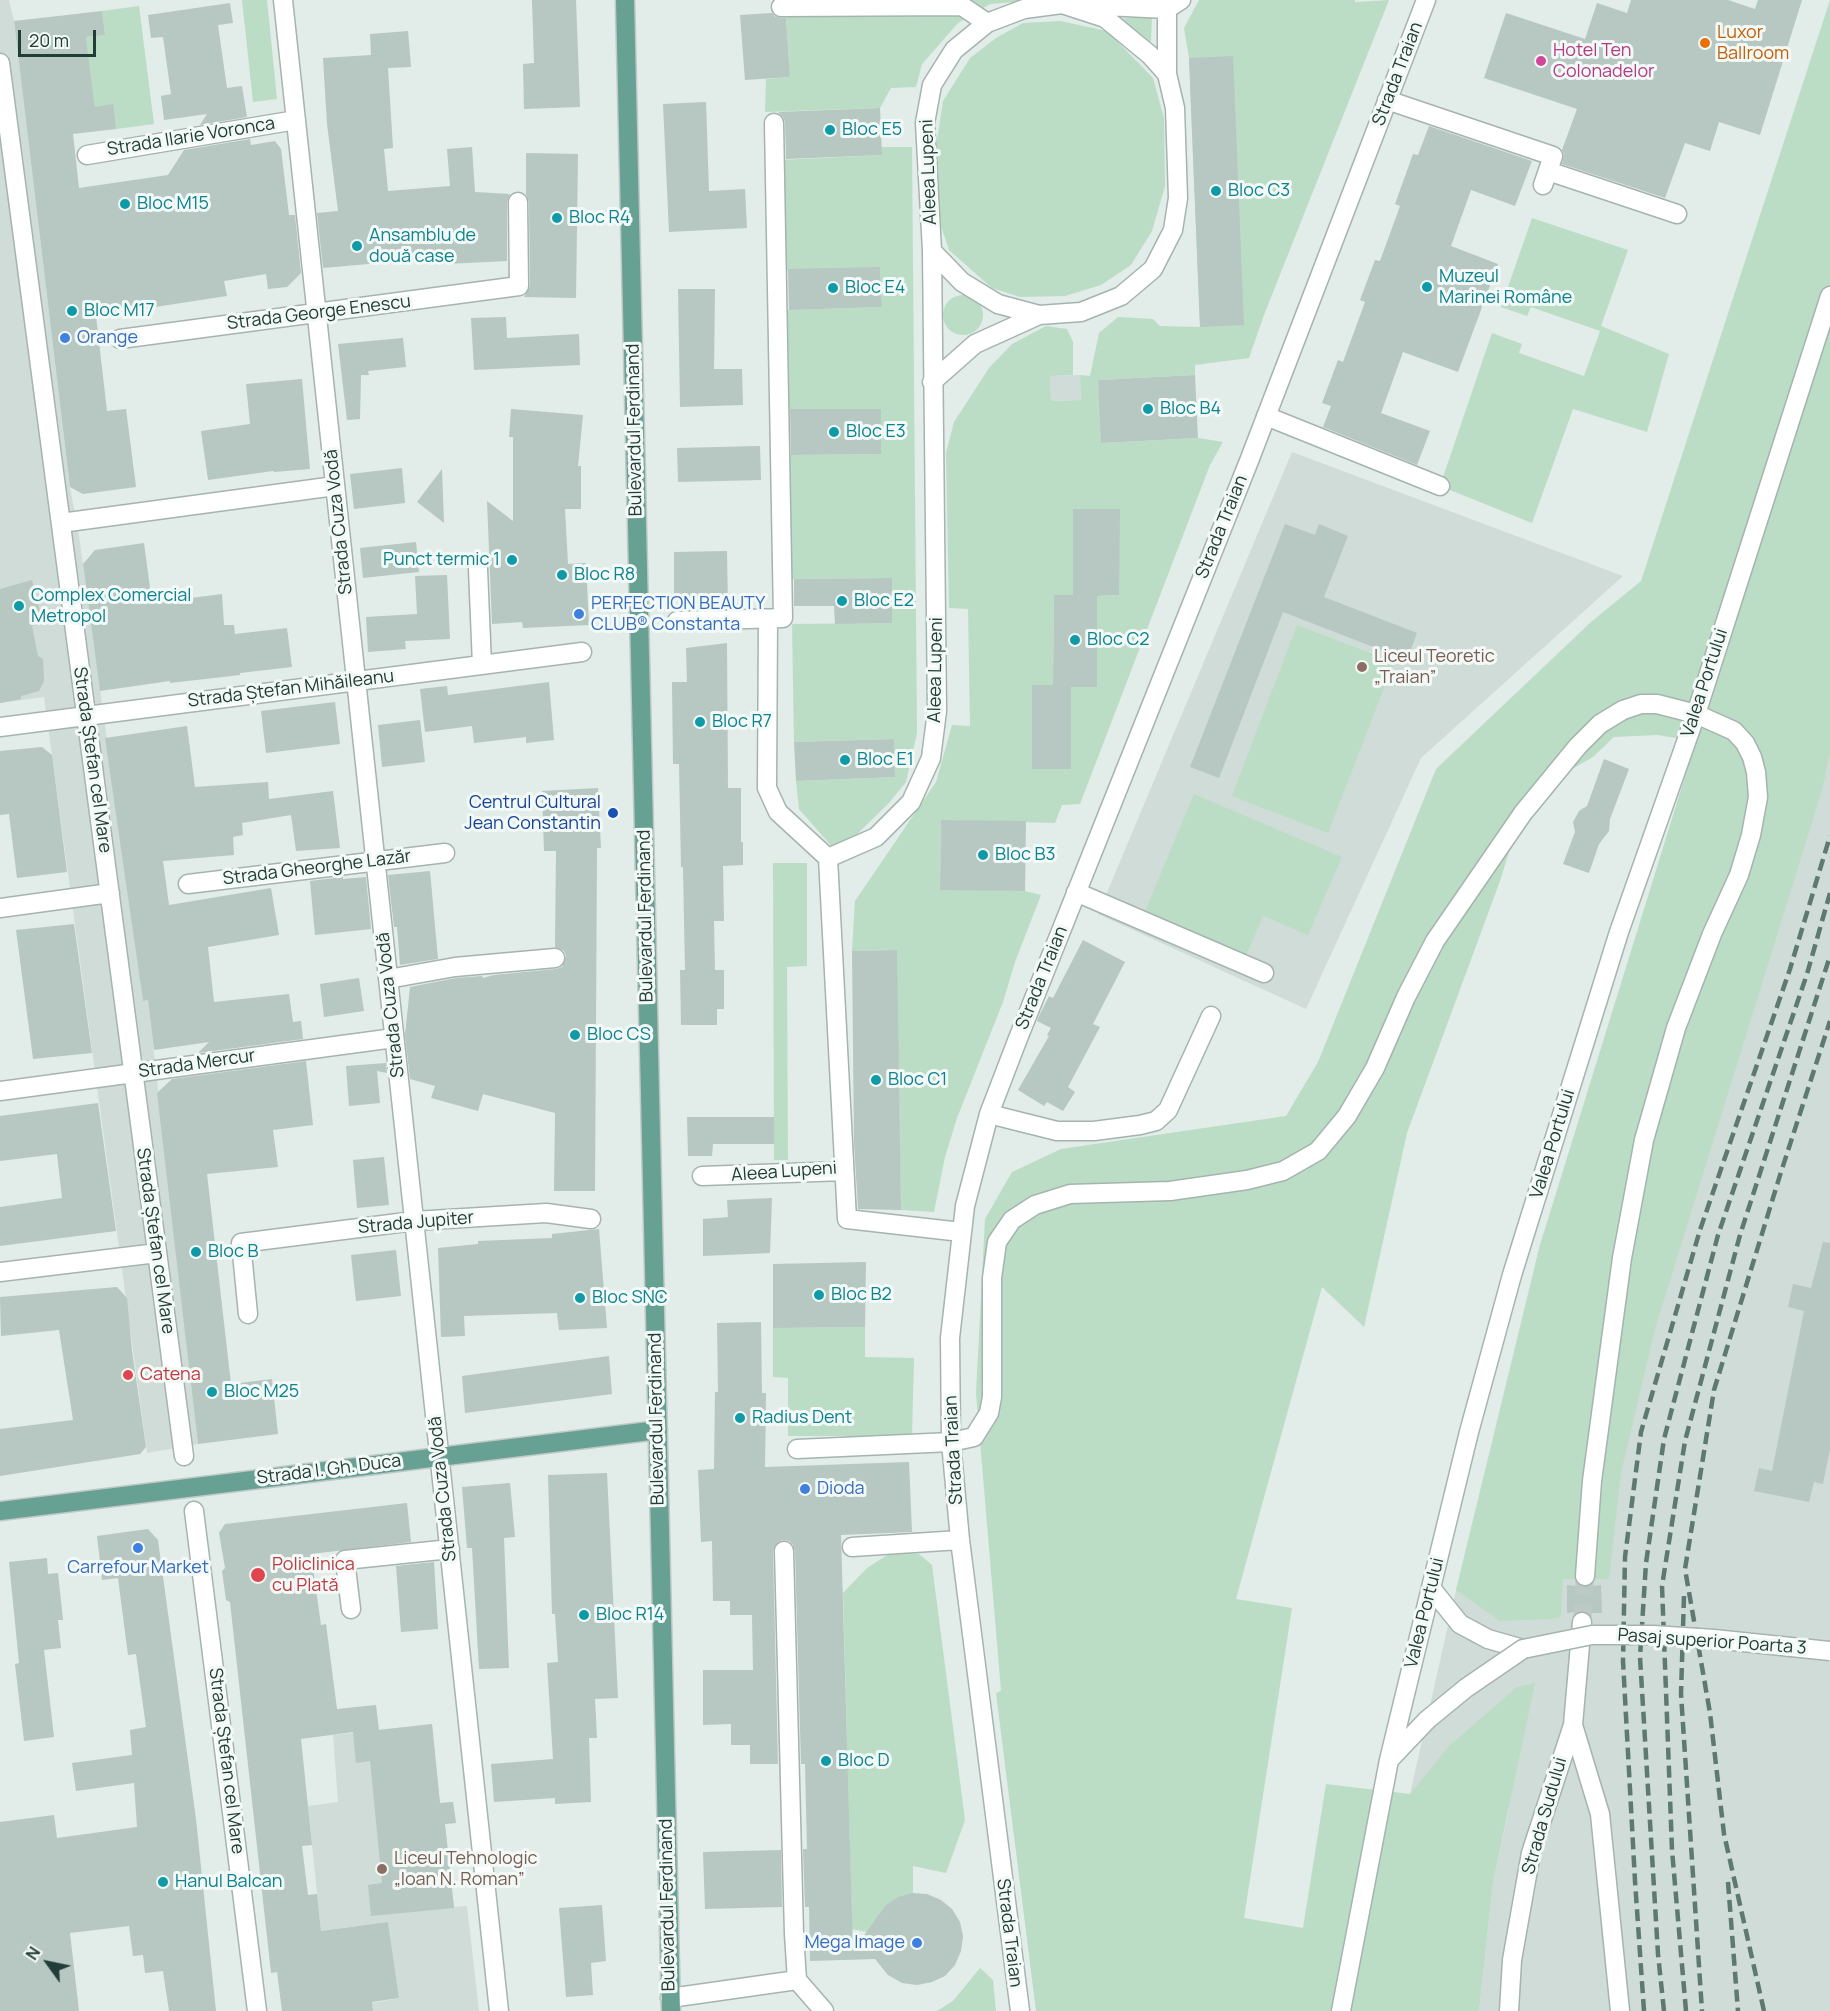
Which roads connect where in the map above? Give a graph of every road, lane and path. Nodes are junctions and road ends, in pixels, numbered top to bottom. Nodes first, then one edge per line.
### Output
1 (283, 0) edge
2 (626, 0) edge
3 (1426, 0) edge
4 (1062, 4) junction
5 (1174, 4) edge
6 (781, 7) dead end
7 (987, 23) junction
8 (0, 63) edge
9 (1167, 74) junction
10 (1388, 100) junction
11 (296, 120) junction
12 (774, 123) dead end
13 (87, 155) dead end
14 (519, 202) dead end
15 (1677, 214) dead end
16 (932, 251) junction
17 (1830, 296) edge
18 (317, 313) junction
19 (1040, 315) junction
20 (120, 339) dead end
21 (932, 382) junction
22 (1266, 416) junction
23 (335, 486) junction
24 (1440, 486) dead end
25 (61, 523) junction
26 (478, 569) dead end
27 (768, 619) junction
28 (677, 621) dead end
29 (582, 651) dead end
30 (482, 665) junction
31 (356, 681) junction
32 (1696, 714) junction
33 (86, 716) junction
34 (0, 727) edge
35 (445, 853) dead end
36 (828, 858) junction
37 (375, 861) junction
38 (188, 884) dead end
39 (1076, 892) junction
40 (110, 893) junction
41 (0, 908) edge
42 (555, 958) dead end
43 (1264, 973) dead end
44 (388, 979) junction
45 (1211, 1016) dead end
46 (394, 1038) junction
47 (133, 1073) junction
48 (0, 1091) edge
49 (989, 1114) junction
50 (844, 1171) junction
51 (702, 1176) dead end
52 (591, 1219) dead end
53 (414, 1221) junction
54 (961, 1232) junction
55 (157, 1253) junction
56 (0, 1272) edge
57 (248, 1314) dead end
58 (658, 1430) junction
59 (951, 1442) junction
60 (797, 1449) dead end
61 (184, 1456) dead end
62 (440, 1457) junction
63 (0, 1510) edge
64 (194, 1511) dead end
65 (960, 1540) junction
66 (852, 1547) dead end
67 (450, 1549) junction
68 (783, 1551) dead end
69 (1585, 1576) tunnel mouth
70 (1431, 1588) junction
71 (351, 1609) dead end
72 (1582, 1622) tunnel mouth
73 (1523, 1649) junction
74 (1830, 1651) edge
75 (1573, 1725) junction
76 (1389, 1760) junction
77 (797, 1980) junction
78 (671, 2005) edge
79 (257, 2011) edge
80 (499, 2011) edge
81 (824, 2011) edge
82 (1020, 2011) edge
83 (1341, 2011) edge
84 (1509, 2011) edge
85 (1620, 2011) edge

1 - 11 street, Strada Cuza Vodă
2 - 58 main road, Bulevardul Ferdinand
3 - 10 street, Strada Traian
4 - 5 street
4 - 7 street, Aleea Lupeni
4 - 9 street, Aleea Lupeni
5 - 9 street
6 - 7 street
7 - 16 street, Aleea Lupeni
8 - 25 street, Strada Ștefan cel Mare
9 - 19 street, Aleea Lupeni
10 - 15 street
10 - 22 street, Strada Traian
11 - 13 street, Strada Ilarie Voronca
11 - 18 street, Strada Cuza Vodă
12 - 27 street
14 - 18 street, Strada George Enescu
16 - 19 street, Aleea Lupeni
16 - 21 street, Aleea Lupeni
17 - 32 street, Valea Portului
18 - 20 street, Strada George Enescu
18 - 23 street, Strada Cuza Vodă
19 - 21 street
21 - 36 street, Aleea Lupeni
22 - 24 street
22 - 39 street, Strada Traian
23 - 25 street
23 - 31 street, Strada Cuza Vodă
25 - 33 street, Strada Ștefan cel Mare
26 - 30 street
27 - 28 street
27 - 36 street
29 - 30 street, Strada Ștefan Mihăileanu
30 - 31 street, Strada Ștefan Mihăileanu
31 - 33 street, Strada Ștefan Mihăileanu
31 - 37 street, Strada Cuza Vodă
32 - 59 street
32 - 69 street
32 - 70 street, Valea Portului
33 - 34 street, Strada Ștefan Mihăileanu
33 - 40 street, Strada Ștefan cel Mare
35 - 37 street, Strada Gheorghe Lazăr
36 - 50 street, Aleea Lupeni
37 - 38 street, Strada Gheorghe Lazăr
37 - 44 street, Strada Cuza Vodă
39 - 43 street
39 - 49 street, Strada Traian
40 - 41 street
40 - 47 street, Strada Ștefan cel Mare
42 - 44 street
44 - 46 street, Strada Cuza Vodă
45 - 49 street
46 - 47 street, Strada Mercur
46 - 53 street, Strada Cuza Vodă
47 - 48 street, Strada Mercur
47 - 55 street, Strada Ștefan cel Mare
49 - 54 street, Strada Traian
50 - 51 street, Aleea Lupeni
50 - 54 street
52 - 53 street, Strada Jupiter
53 - 57 street, Strada Jupiter
53 - 62 street, Strada Cuza Vodă
54 - 59 street, Strada Traian
55 - 56 street
55 - 61 street, Strada Ștefan cel Mare
58 - 62 main road, Strada I. Gh. Duca
58 - 78 main road, Bulevardul Ferdinand
59 - 60 street
59 - 65 street, Strada Traian
62 - 63 main road, Strada I. Gh. Duca
62 - 67 street, Strada Cuza Vodă
64 - 79 street, Strada Ștefan cel Mare
65 - 66 street
65 - 82 street, Strada Traian
67 - 71 street
67 - 80 street, Strada Cuza Vodă
68 - 77 street
70 - 73 street, Pasaj superior Poarta 3
70 - 76 street, Valea Portului
72 - 75 street, Strada Sudului
73 - 74 street, Pasaj superior Poarta 3, bridge
73 - 76 street, Pasaj superior Poarta 3, bridge
75 - 84 street, Strada Sudului
75 - 85 street
76 - 83 street, Valea Portului
77 - 78 street
77 - 81 street

